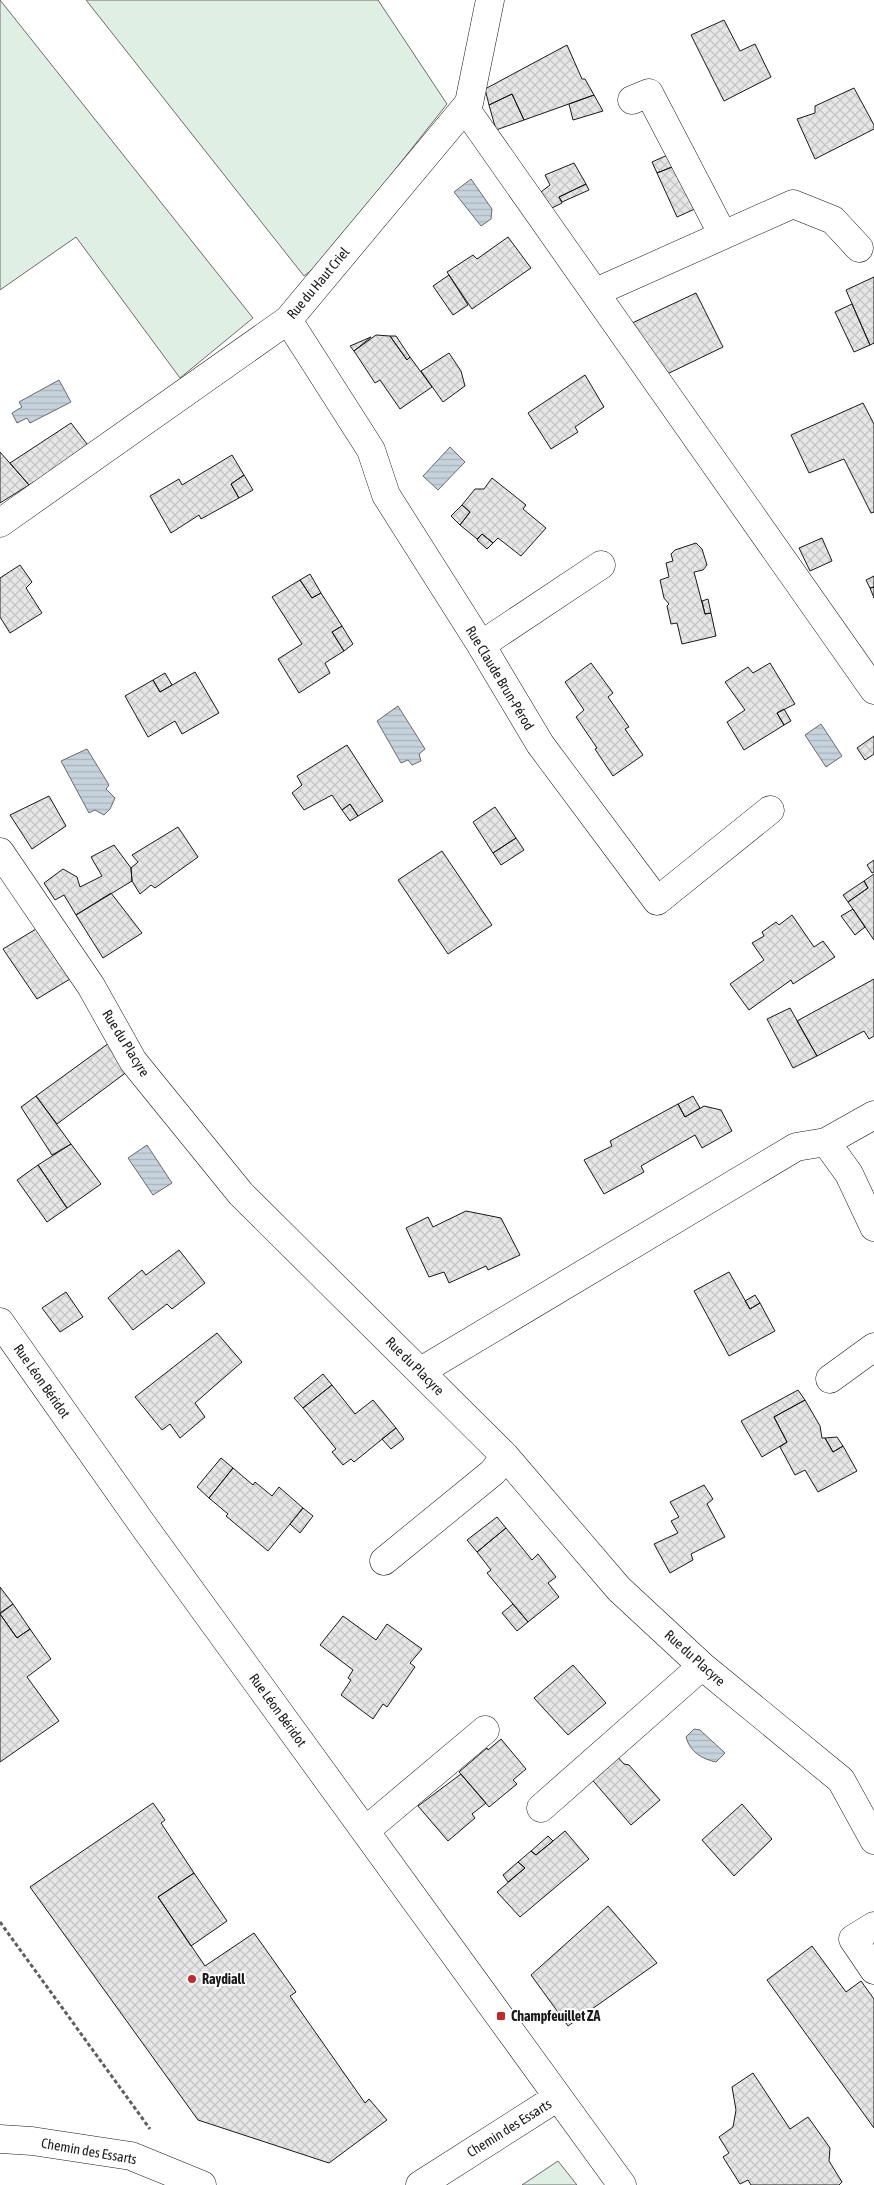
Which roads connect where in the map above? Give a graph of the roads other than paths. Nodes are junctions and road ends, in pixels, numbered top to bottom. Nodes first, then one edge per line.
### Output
1 (490, 0) edge
2 (632, 100) dead end
3 (465, 108) junction
4 (723, 235) junction
5 (859, 248) dead end
6 (596, 292) junction
7 (288, 320) junction
8 (0, 523) edge
9 (601, 565) dead end
10 (480, 645) junction
11 (874, 690) edge
12 (770, 810) dead end
13 (0, 852) edge
14 (874, 1116) edge
15 (826, 1142) junction
16 (874, 1227) edge
17 (0, 1322) edge
18 (874, 1347) edge
19 (421, 1371) junction
20 (830, 1379) dead end
21 (505, 1456) junction
22 (384, 1561) dead end
23 (702, 1666) junction
24 (485, 1730) dead end
25 (541, 1808) dead end
26 (366, 1830) junction
27 (874, 1840) edge
28 (874, 1926) edge
29 (874, 1970) edge
30 (558, 2097) junction
31 (0, 2139) edge
32 (156, 2177) edge
33 (202, 2185) edge
34 (420, 2185) edge
35 (622, 2185) edge

1 - 3 street, Rue du Haut Criel
2 - 4 street
3 - 6 street
3 - 7 street, Rue du Haut Criel
4 - 5 street
4 - 6 street
6 - 11 street
7 - 8 street, Rue du Haut Criel
7 - 10 street, Rue Claude Brun-Pérod
9 - 10 street
10 - 12 street, Rue Claude Brun-Pérod
13 - 19 street, Rue du Placyre
14 - 15 street
15 - 16 street
15 - 19 street
17 - 26 street, Rue Léon Béridot
18 - 20 street
19 - 21 street, Rue du Placyre
21 - 22 street
21 - 23 street, Rue du Placyre
23 - 25 street
23 - 27 street, Rue du Placyre
24 - 26 street
26 - 30 street, Rue Léon Béridot
28 - 29 street
30 - 34 street, Chemin des Essarts
30 - 35 street, Chemin des Essarts
31 - 32 street, Chemin des Essarts
32 - 33 street, Chemin des Essarts

